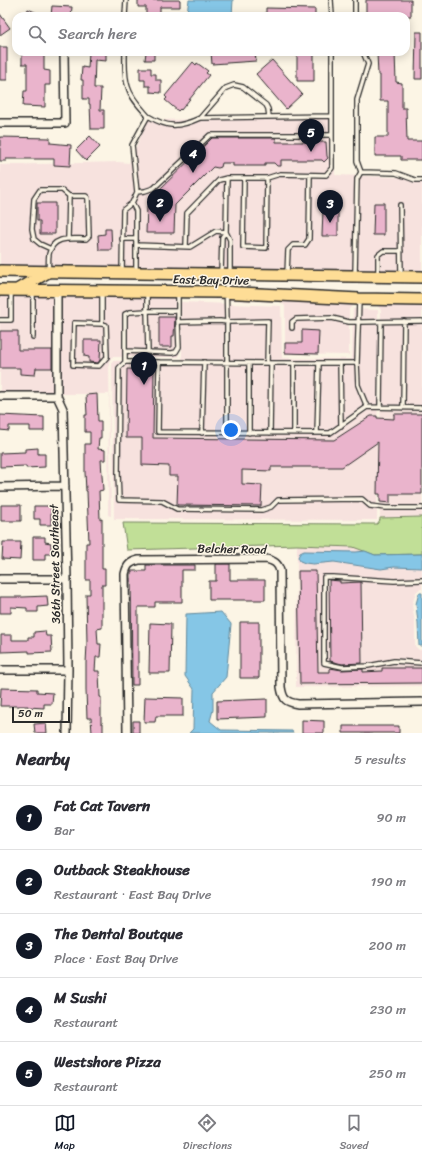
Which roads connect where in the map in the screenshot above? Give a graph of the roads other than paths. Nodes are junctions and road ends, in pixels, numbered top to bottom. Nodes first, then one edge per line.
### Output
1 (126, 0) edge
2 (332, 0) edge
3 (355, 0) edge
4 (125, 12) edge
5 (332, 12) edge
6 (355, 12) edge
7 (64, 56) edge
8 (125, 56) edge
9 (332, 56) edge
10 (365, 56) edge
11 (148, 116) junction
12 (332, 116) junction
13 (269, 117) junction
14 (200, 118) junction
15 (0, 123) edge
16 (332, 135) junction
17 (361, 172) junction
18 (310, 175) junction
19 (227, 178) junction
20 (244, 178) junction
21 (266, 178) junction
22 (422, 180) edge
23 (137, 192) junction
24 (69, 196) junction
25 (132, 203) junction
26 (400, 205) dead end
27 (226, 232) junction
28 (68, 239) junction
29 (122, 239) junction
30 (136, 239) junction
31 (136, 245) junction
32 (186, 246) junction
33 (51, 249) junction
34 (400, 251) junction
35 (0, 271) edge
36 (48, 272) junction
37 (122, 272) junction
38 (136, 273) junction
39 (225, 274) junction
40 (287, 275) junction
41 (355, 276) junction
42 (378, 276) junction
43 (401, 276) junction
44 (422, 277) edge
45 (9, 290) edge
46 (33, 291) junction
47 (57, 291) junction
48 (102, 291) junction
49 (147, 292) junction
50 (178, 292) junction
51 (226, 293) junction
52 (359, 299) junction
53 (422, 300) edge
54 (148, 311) junction
55 (177, 311) junction
56 (0, 320) edge
57 (404, 321) junction
58 (422, 321) edge
59 (178, 322) junction
60 (227, 322) junction
61 (358, 322) junction
62 (381, 322) junction
63 (102, 324) junction
64 (292, 328) dead end
65 (33, 338) dead end
66 (125, 351) junction
67 (148, 352) junction
68 (125, 362) junction
69 (159, 362) junction
70 (204, 362) junction
71 (227, 362) junction
72 (249, 363) junction
73 (269, 363) junction
74 (294, 363) junction
75 (319, 363) junction
76 (340, 363) junction
77 (356, 363) junction
78 (0, 396) edge
79 (57, 396) junction
80 (367, 407) junction
81 (380, 407) junction
82 (402, 408) junction
83 (422, 408) edge
84 (341, 426) junction
85 (202, 433) junction
86 (227, 433) junction
87 (249, 433) junction
88 (270, 433) junction
89 (294, 433) junction
90 (317, 433) junction
91 (65, 486) junction
92 (0, 487) edge
93 (422, 508) edge
94 (0, 579) edge
95 (67, 579) junction
96 (422, 580) edge
97 (422, 663) edge
98 (0, 670) edge
99 (68, 670) junction
100 (422, 702) edge
101 (67, 733) edge
102 (127, 733) edge

1 - 4 lane
2 - 5 lane
3 - 6 lane
7 - 15 street
8 - 11 lane
9 - 12 lane
10 - 17 lane
11 - 14 lane
11 - 23 lane
12 - 13 lane
12 - 16 lane
13 - 14 lane
13 - 14 lane
16 - 18 lane
16 - 23 lane
17 - 22 lane
17 - 41 lane
18 - 21 lane
18 - 40 lane
19 - 20 lane
19 - 27 lane
19 - 32 lane
20 - 21 lane
20 - 21 lane
23 - 25 lane
24 - 28 lane
24 - 28 lane
24 - 33 lane
25 - 29 lane
25 - 30 lane
26 - 34 lane
27 - 32 lane
27 - 39 lane
27 - 39 lane
28 - 33 lane
29 - 30 lane
29 - 37 lane
30 - 31 lane
31 - 32 lane
31 - 38 lane
33 - 36 lane
34 - 42 lane
34 - 43 lane
35 - 36 main road, East Bay Drive
36 - 37 main road, East Bay Drive
36 - 45 main road
37 - 38 main road, East Bay Drive
38 - 39 main road, East Bay Drive
39 - 40 main road, East Bay Drive
39 - 51 lane
40 - 41 main road, East Bay Drive
41 - 42 main road, East Bay Drive
42 - 43 main road, East Bay Drive
43 - 44 main road, East Bay Drive
45 - 46 main road, East Bay Drive
45 - 56 lane
46 - 47 main road, East Bay Drive
46 - 65 lane
47 - 48 main road, East Bay Drive
47 - 79 street, 36th Street Southeast
48 - 49 main road, East Bay Drive
48 - 63 lane
49 - 50 main road, East Bay Drive
49 - 54 lane
50 - 51 main road, East Bay Drive
50 - 55 lane
51 - 52 main road, East Bay Drive
51 - 60 lane
52 - 53 main road, East Bay Drive
52 - 61 lane
54 - 55 lane
54 - 66 lane
54 - 67 lane
55 - 59 lane
57 - 58 lane
57 - 62 lane
57 - 82 lane
59 - 60 lane
59 - 67 lane
60 - 71 lane
60 - 73 lane
61 - 62 lane
61 - 64 lane
61 - 77 lane
62 - 81 lane
63 - 63 lane
66 - 67 lane
66 - 68 lane
68 - 69 lane
68 - 93 lane
69 - 70 lane
69 - 85 lane
70 - 71 lane
70 - 85 lane
71 - 72 lane
71 - 86 lane
72 - 73 lane
72 - 87 lane
73 - 74 lane
73 - 88 lane
74 - 75 lane
74 - 89 lane
75 - 76 lane
75 - 90 lane
76 - 77 lane
76 - 84 lane
77 - 80 lane
78 - 79 street
79 - 91 street, 36th Street Southeast
80 - 81 lane
80 - 84 lane
81 - 82 lane
82 - 83 lane
84 - 90 lane
85 - 86 lane
86 - 87 lane
87 - 88 lane
88 - 89 lane
89 - 90 lane
91 - 92 street
91 - 95 street, 36th Street Southeast
94 - 95 street
95 - 99 street, 36th Street Southeast
96 - 97 lane
98 - 99 street
99 - 101 street, 36th Street Southeast
100 - 102 street, Belcher Road

